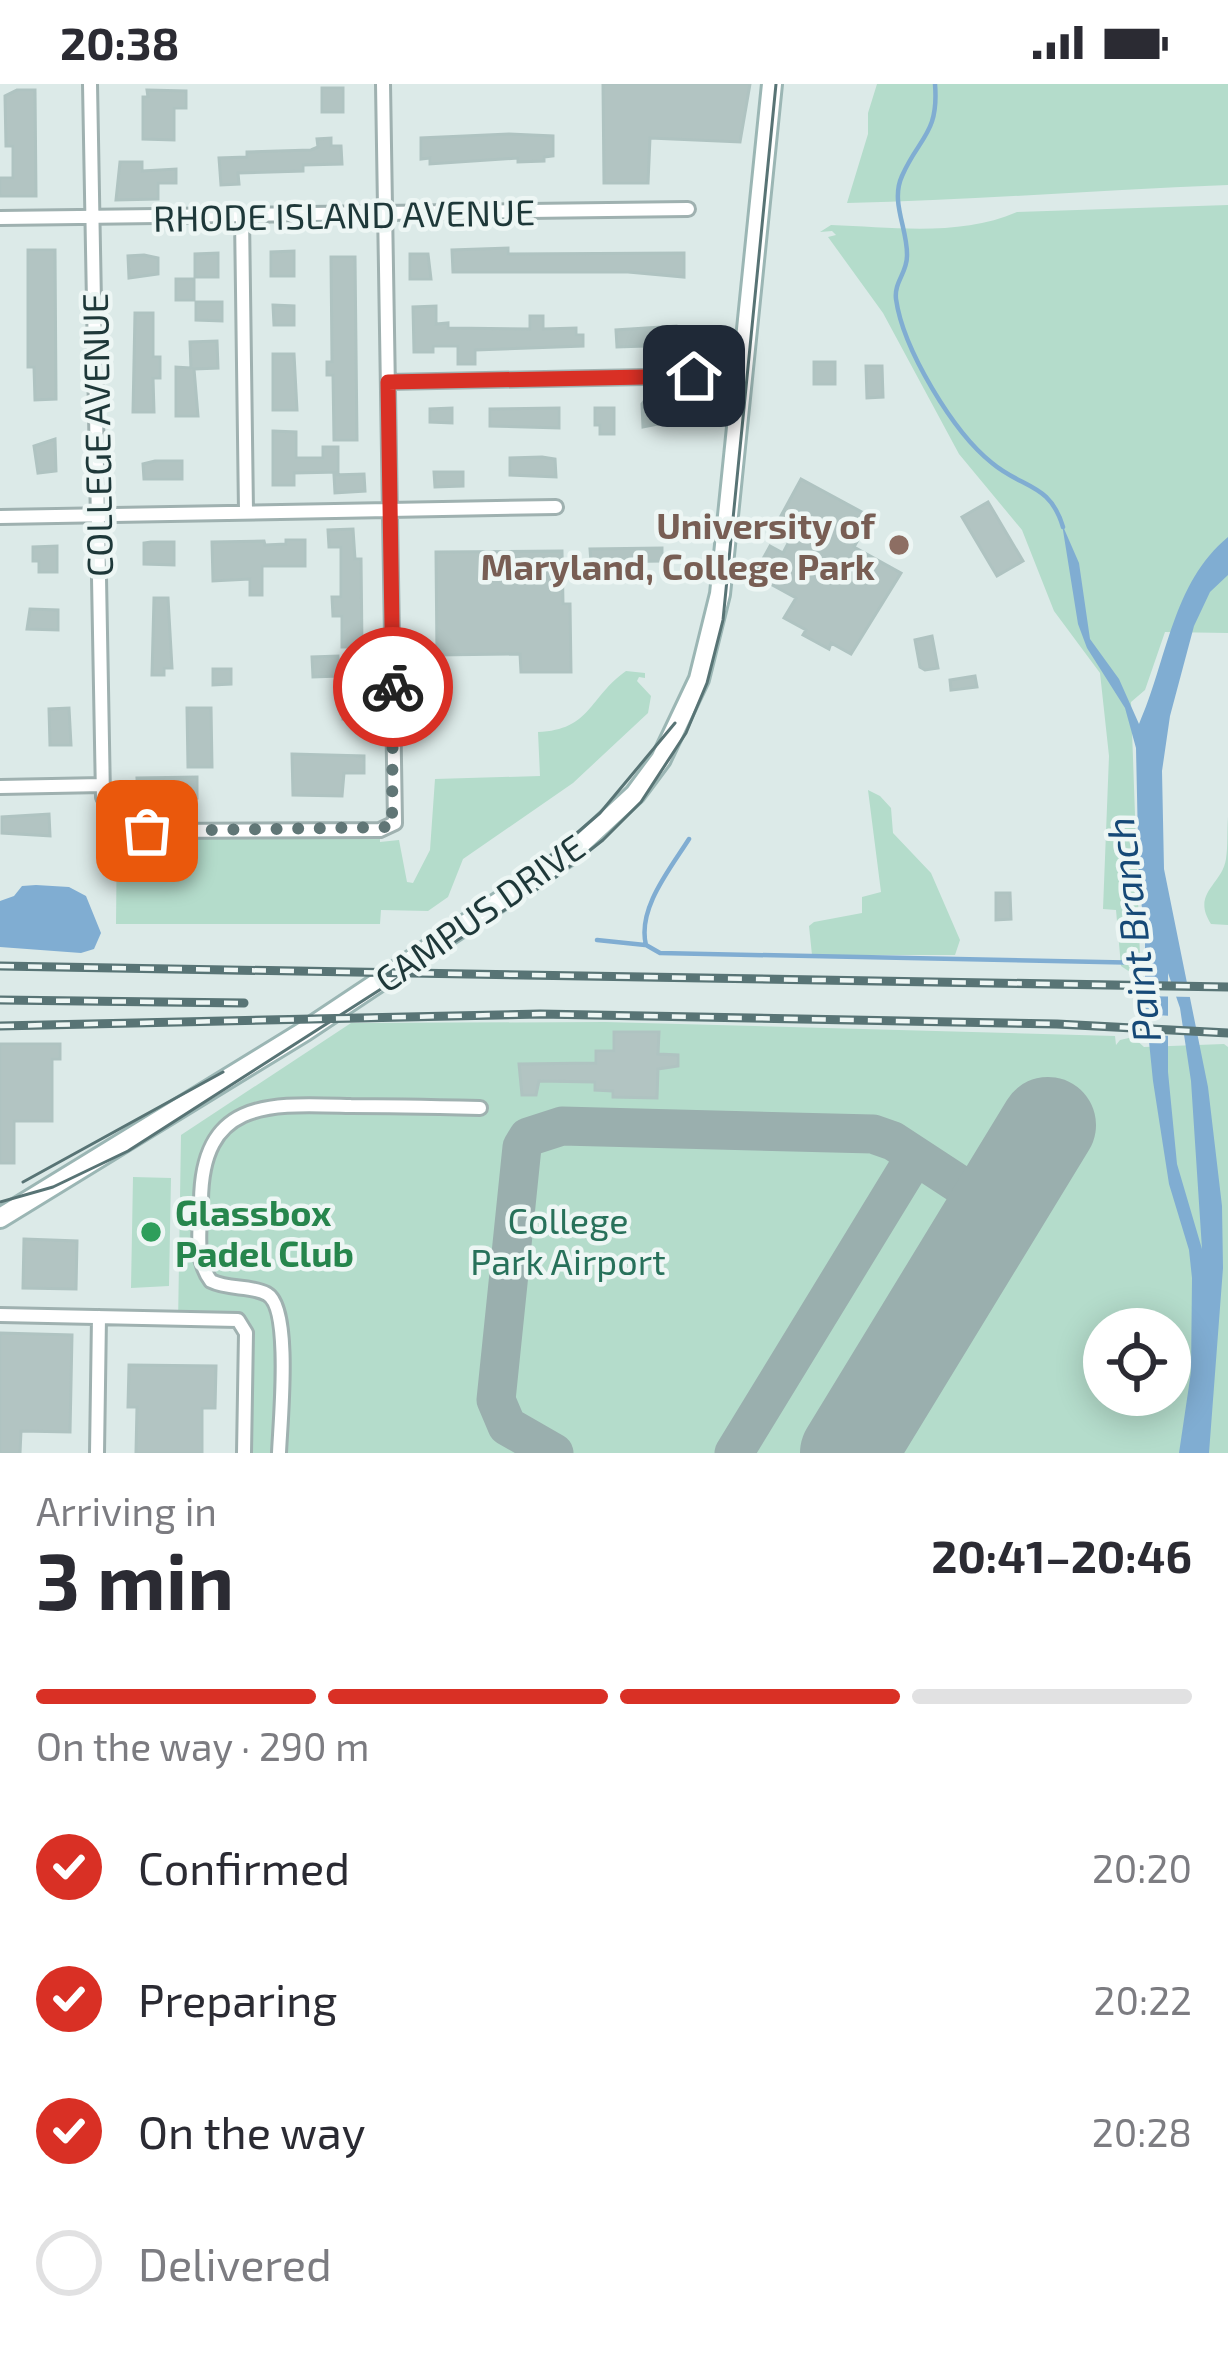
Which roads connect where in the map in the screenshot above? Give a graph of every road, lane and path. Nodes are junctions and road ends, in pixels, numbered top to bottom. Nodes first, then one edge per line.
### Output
1 (90, 84) edge
2 (383, 84) edge
3 (772, 84) edge
4 (688, 209) dead end
5 (385, 215) junction
6 (94, 217) junction
7 (242, 217) junction
8 (0, 218) edge
9 (694, 376) dead end
10 (388, 382) junction
11 (556, 506) dead end
12 (390, 508) junction
13 (246, 512) junction
14 (97, 515) junction
15 (0, 517) edge
16 (103, 785) junction
17 (0, 787) edge
18 (480, 1108) dead end
19 (0, 1218) edge
20 (0, 1315) edge
21 (99, 1317) junction
22 (98, 1453) edge
23 (244, 1453) edge
24 (279, 1453) edge

1 - 6 street, COLLEGE AVENUE
2 - 5 street
3 - 19 main road, CAMPUS DRIVE
4 - 5 street, RHODE ISLAND AVENUE
5 - 7 street, RHODE ISLAND AVENUE
5 - 10 street
6 - 7 street, RHODE ISLAND AVENUE
6 - 8 street, RHODE ISLAND AVENUE
6 - 14 street, COLLEGE AVENUE
7 - 13 street
9 - 10 street
10 - 12 street
11 - 12 street
12 - 13 street
12 - 16 street
13 - 14 street
14 - 15 street
14 - 16 street, COLLEGE AVENUE
16 - 17 street
18 - 24 street
20 - 21 street
21 - 22 street
21 - 23 street

